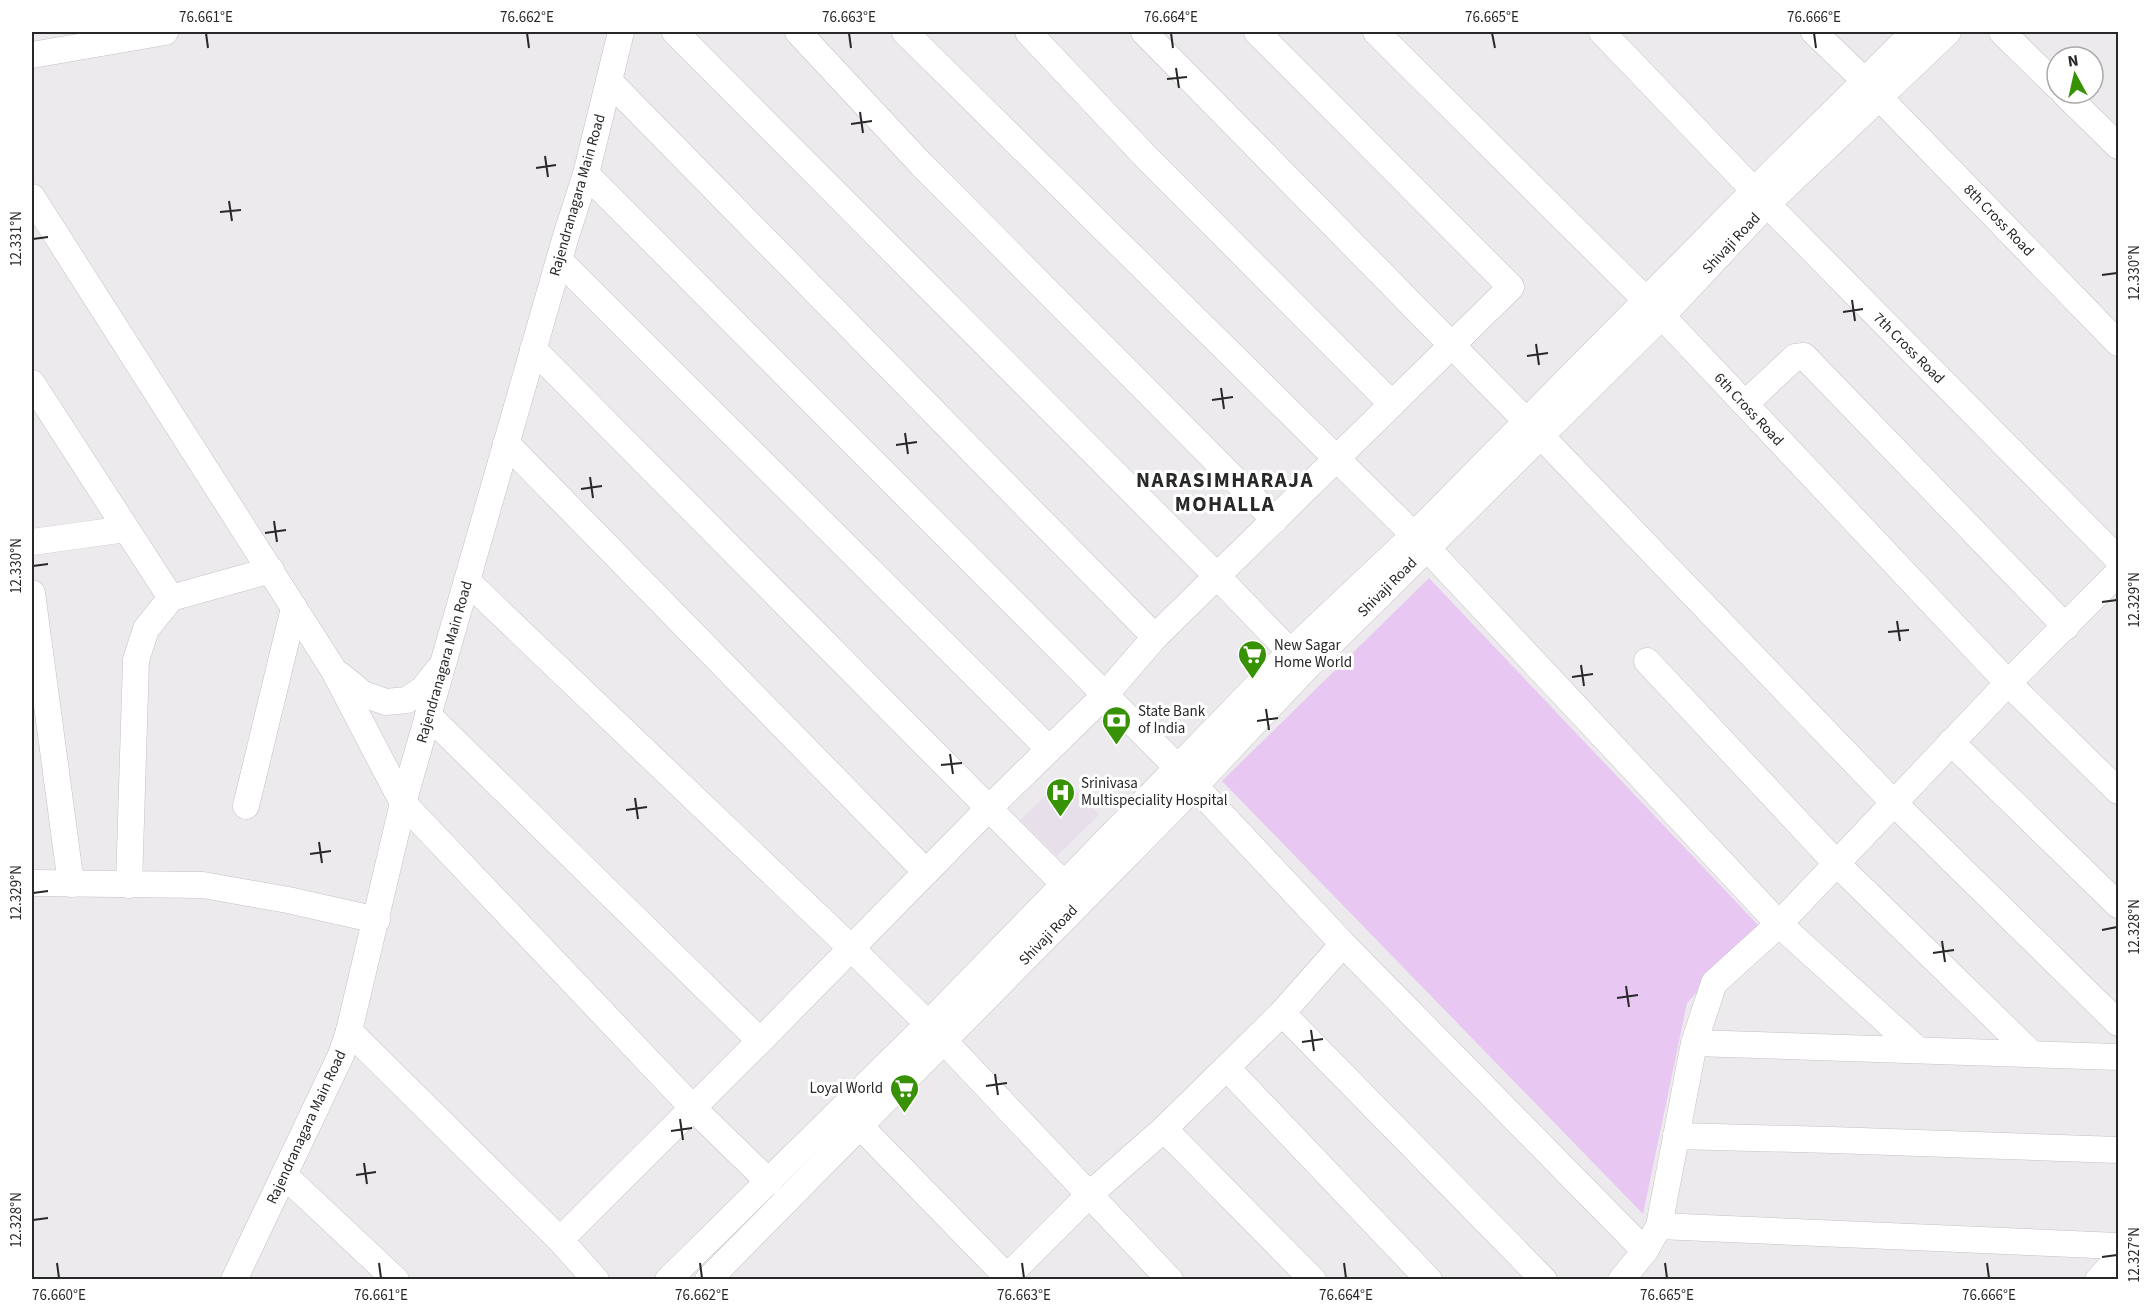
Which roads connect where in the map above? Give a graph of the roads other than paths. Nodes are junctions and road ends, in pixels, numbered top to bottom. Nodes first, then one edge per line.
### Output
1 (165, 32) edge
2 (621, 32) edge
3 (675, 32) edge
4 (798, 32) edge
5 (905, 32) edge
6 (1028, 32) edge
7 (1144, 32) edge
8 (1257, 32) edge
9 (1376, 32) edge
10 (1602, 32) edge
11 (1814, 32) edge
12 (1914, 32) edge
13 (1948, 32) edge
14 (2002, 32) edge
15 (32, 55) edge
16 (2045, 74) edge
17 (609, 81) junction
18 (1872, 89) junction
19 (2076, 105) edge
20 (2118, 146) edge
21 (586, 174) junction
22 (32, 197) edge
23 (1761, 197) junction
24 (559, 260) junction
25 (1654, 308) junction
26 (2118, 343) edge
27 (1451, 344) junction
28 (533, 349) junction
29 (32, 383) edge
30 (1392, 404) junction
31 (1745, 404) junction
32 (1534, 429) junction
33 (506, 443) junction
34 (1337, 459) junction
35 (1275, 520) junction
36 (126, 529) junction
37 (1421, 541) junction
38 (32, 542) edge
39 (2118, 559) edge
40 (271, 570) junction
41 (2118, 573) edge
42 (1217, 576) junction
43 (467, 580) junction
44 (32, 593) edge
45 (171, 598) junction
46 (294, 608) junction
47 (2066, 627) junction
48 (1155, 637) junction
49 (1298, 660) junction
50 (1647, 661) dead end
51 (443, 663) junction
52 (333, 669) junction
53 (2008, 683) junction
54 (1105, 695) junction
55 (428, 715) junction
56 (1951, 742) junction
57 (1049, 749) junction
58 (1187, 777) junction
59 (2118, 790) edge
60 (403, 803) junction
61 (1894, 803) junction
62 (246, 806) dead end
63 (989, 808) junction
64 (1837, 864) junction
65 (926, 872) junction
66 (32, 883) edge
67 (71, 884) junction
68 (129, 885) junction
69 (1065, 885) junction
70 (2118, 905) edge
71 (376, 920) junction
72 (1779, 924) junction
73 (1343, 944) junction
74 (851, 948) junction
75 (1282, 1013) junction
76 (2118, 1023) edge
77 (349, 1031) junction
78 (936, 1032) junction
79 (760, 1041) junction
80 (1694, 1044) junction
81 (1918, 1050) junction
82 (2031, 1053) junction
83 (2118, 1057) edge
84 (1227, 1068) junction
85 (692, 1107) junction
86 (859, 1125) junction
87 (1164, 1130) junction
88 (1676, 1136) junction
89 (2118, 1150) edge
90 (284, 1175) junction
91 (769, 1182) junction
92 (1090, 1194) junction
93 (1659, 1226) junction
94 (560, 1240) junction
95 (2118, 1246) edge
96 (1645, 1251) junction
97 (2118, 1258) edge
98 (722, 1275) edge
99 (1007, 1278) edge
100 (234, 1280) edge
101 (396, 1280) edge
102 (596, 1280) edge
103 (669, 1280) edge
104 (1170, 1280) edge
105 (1313, 1280) edge
106 (1429, 1280) edge
107 (1544, 1280) edge
108 (1621, 1280) edge
109 (2098, 1280) edge

1 - 15 street
2 - 17 street, Rajendranagara Main Road
3 - 42 street
4 - 35 street
5 - 34 street
6 - 30 street
7 - 27 street
8 - 27 street
9 - 25 street, 6th Cross Road
10 - 23 street, 7th Cross Road
11 - 18 street, 8th Cross Road
12 - 18 street
13 - 18 street, Shivaji Road
14 - 16 street
17 - 21 street, Rajendranagara Main Road
17 - 48 street
18 - 23 street, Shivaji Road
18 - 26 street, 8th Cross Road
19 - 20 street
21 - 24 street, Rajendranagara Main Road
21 - 54 street
22 - 40 street
23 - 25 street, Shivaji Road
23 - 39 street, 7th Cross Road
24 - 28 street, Rajendranagara Main Road
24 - 57 street
25 - 31 street, 6th Cross Road
25 - 32 street, Shivaji Road
27 - 30 street
27 - 32 street
28 - 33 street, Rajendranagara Main Road
28 - 63 street
29 - 36 street
30 - 34 street
31 - 47 street
31 - 53 street, 6th Cross Road
32 - 37 street, Shivaji Road
32 - 61 street
33 - 43 street, Rajendranagara Main Road
33 - 65 street
34 - 35 street
34 - 37 street
35 - 42 street
36 - 38 street
36 - 45 street
37 - 49 street, Shivaji Road
37 - 72 street
40 - 45 street
40 - 46 street
41 - 47 street
42 - 48 street
42 - 49 street
43 - 51 street, Rajendranagara Main Road
43 - 74 street
44 - 67 street
45 - 68 street
46 - 52 street
46 - 62 street
47 - 53 street
48 - 54 street
49 - 58 street, Shivaji Road
50 - 64 street
51 - 52 street
51 - 55 street, Rajendranagara Main Road
52 - 60 street
53 - 56 street
53 - 59 street, 6th Cross Road
54 - 57 street
54 - 58 street
55 - 60 street, Rajendranagara Main Road
55 - 79 street
56 - 61 street
56 - 70 street
57 - 63 street
58 - 69 street
58 - 73 street
58 - 78 street, Shivaji Road
60 - 71 street, Rajendranagara Main Road
60 - 85 street
61 - 64 street
61 - 76 street
63 - 65 street
63 - 69 street
64 - 72 street
64 - 82 street
65 - 74 street
66 - 67 street
67 - 68 street
68 - 71 street
69 - 78 street
71 - 77 street, Rajendranagara Main Road
72 - 80 street
72 - 81 street
73 - 75 street
73 - 96 street
74 - 78 street
74 - 79 street
75 - 84 street
75 - 107 street
77 - 90 street, Rajendranagara Main Road
77 - 94 street
78 - 86 street, Shivaji Road
78 - 91 street
78 - 92 street
79 - 85 street
80 - 81 street
80 - 88 street
81 - 82 street
82 - 83 street
84 - 87 street
84 - 106 street
85 - 91 street
85 - 94 street
86 - 98 street, Shivaji Road
86 - 99 street
87 - 92 street
87 - 105 street
88 - 89 street
88 - 93 street
90 - 100 street, Rajendranagara Main Road
90 - 101 street
91 - 103 street
92 - 99 street
92 - 104 street
93 - 95 street
93 - 96 street
94 - 102 street
96 - 108 street
97 - 109 street

